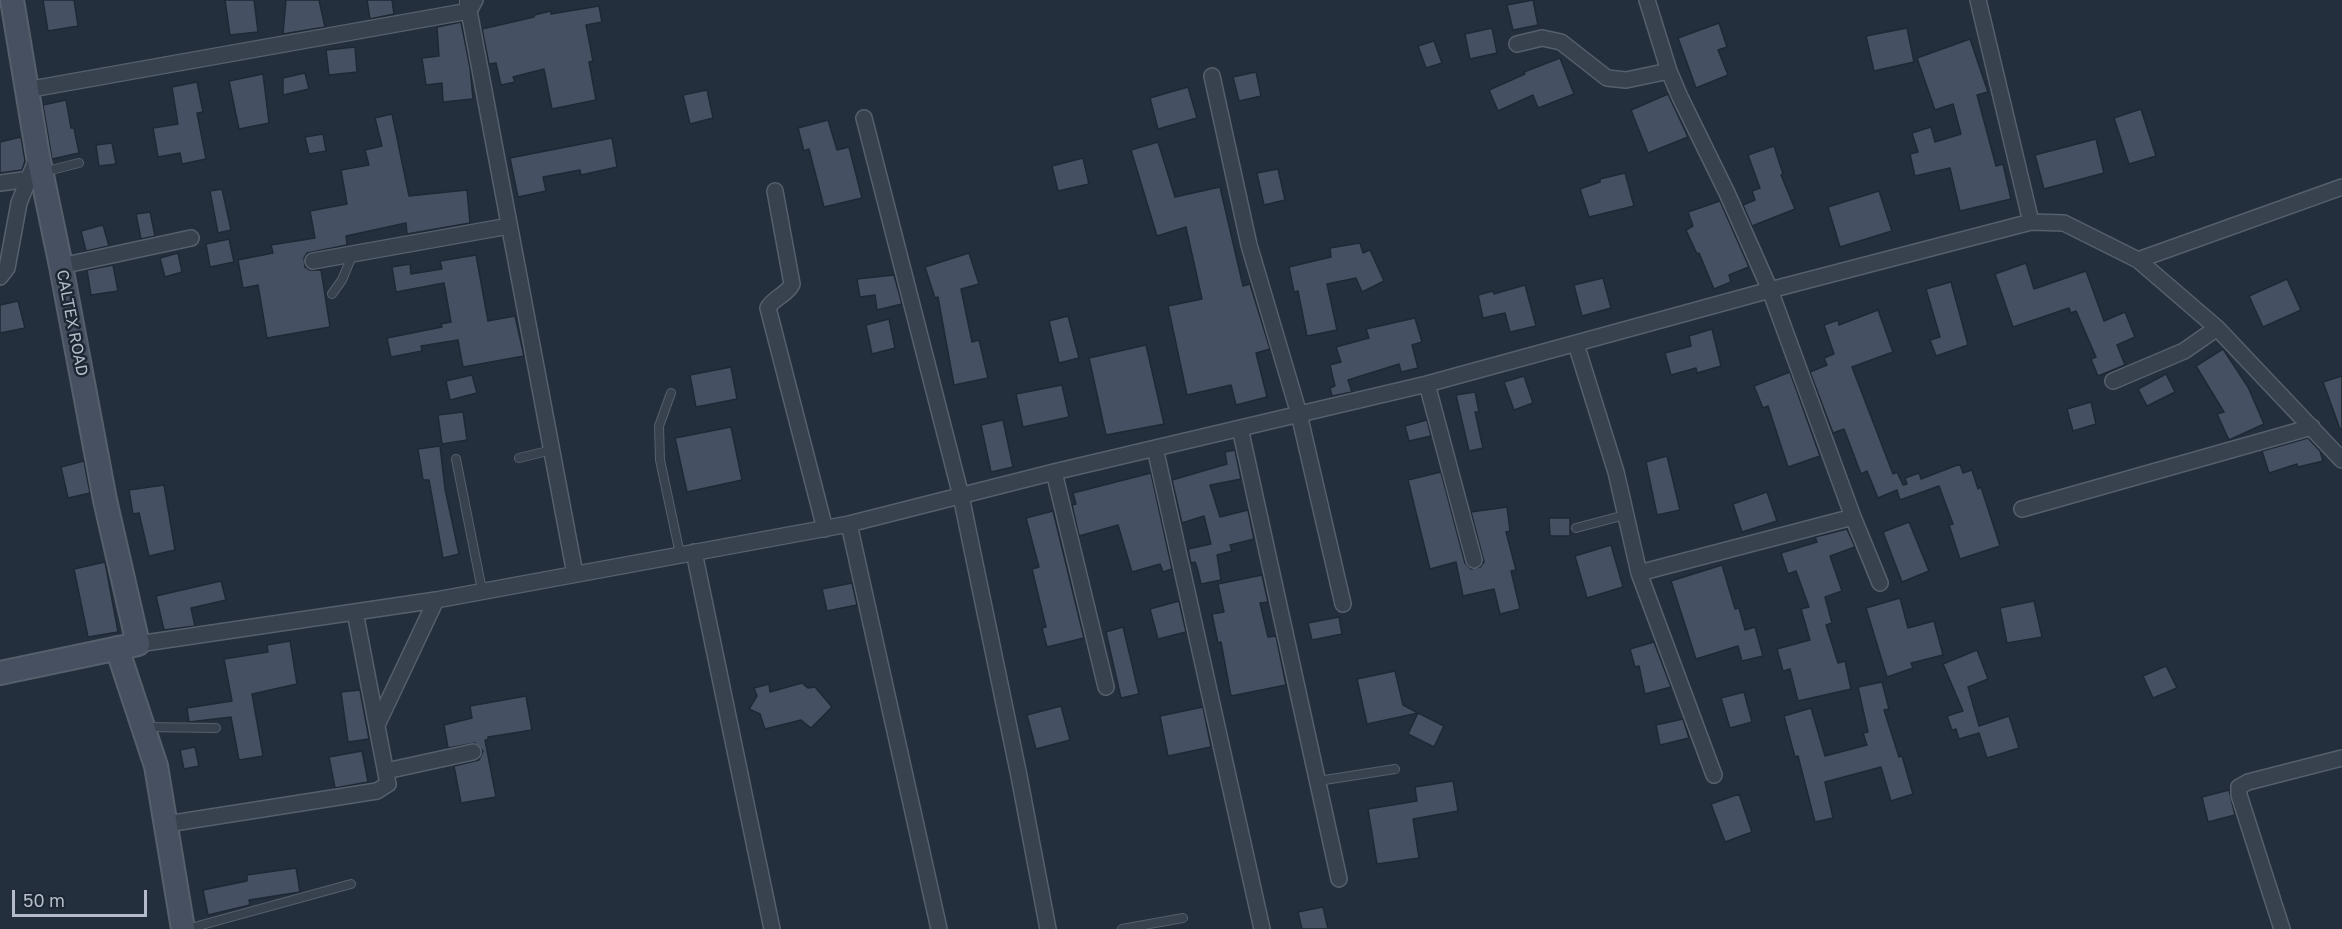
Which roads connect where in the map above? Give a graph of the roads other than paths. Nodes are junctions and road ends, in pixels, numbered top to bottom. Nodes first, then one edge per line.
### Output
1 (12, 0) edge
2 (1647, 0) edge
3 (1978, 0) edge
4 (468, 6) edge
5 (1517, 44) dead end
6 (1669, 71) junction
7 (1212, 76) dead end
8 (26, 90) junction
9 (864, 118) dead end
10 (79, 163) dead end
11 (36, 169) junction
12 (0, 183) edge
13 (2342, 187) edge
14 (775, 191) dead end
15 (2031, 222) junction
16 (508, 226) junction
17 (191, 238) dead end
18 (352, 256) junction
19 (2138, 260) junction
20 (313, 261) dead end
21 (61, 266) junction
22 (0, 277) edge
23 (1770, 290) junction
24 (332, 294) dead end
25 (2217, 328) junction
26 (1576, 344) junction
27 (2113, 381) dead end
28 (1426, 384) junction
29 (671, 393) dead end
30 (1299, 414) junction
31 (2312, 427) junction
32 (1240, 428) junction
33 (1155, 448) junction
34 (552, 450) junction
35 (519, 458) dead end
36 (456, 459) dead end
37 (2342, 460) edge
38 (1054, 472) junction
39 (961, 496) junction
40 (2022, 509) dead end
41 (1625, 515) junction
42 (1853, 517) junction
43 (849, 524) junction
44 (1576, 528) dead end
45 (825, 529) junction
46 (687, 553) junction
47 (1474, 560) dead end
48 (1639, 573) junction
49 (575, 574) junction
50 (1880, 584) dead end
51 (482, 590) junction
52 (436, 600) junction
53 (1343, 604) dead end
54 (355, 612) junction
55 (127, 646) junction
56 (0, 674) edge
57 (1106, 687) dead end
58 (377, 725) junction
59 (144, 727) junction
60 (216, 728) dead end
61 (473, 752) dead end
62 (2342, 758) edge
63 (1395, 769) dead end
64 (386, 771) junction
65 (1714, 775) dead end
66 (1318, 781) junction
67 (167, 824) junction
68 (1339, 879) dead end
69 (351, 884) dead end
70 (1183, 918) dead end
71 (185, 929) edge
72 (772, 929) edge
73 (939, 929) edge
74 (1048, 929) edge
75 (1122, 929) edge
76 (1262, 929) edge
77 (2282, 929) edge

1 - 8 street, CALTEX ROAD
2 - 6 street
3 - 15 street
4 - 8 street
4 - 16 street
5 - 6 street
6 - 23 street
7 - 30 street
8 - 11 street, CALTEX ROAD
9 - 39 street
10 - 11 lane
11 - 12 street
11 - 21 street, CALTEX ROAD
11 - 22 street
13 - 19 street
14 - 45 street
15 - 19 street
15 - 23 street
16 - 18 street
16 - 34 street
17 - 21 street
18 - 20 street
18 - 24 lane
19 - 25 street
21 - 55 street, CALTEX ROAD
23 - 26 street
23 - 42 street
25 - 27 street
25 - 31 street
26 - 28 street
26 - 41 street
28 - 30 street
28 - 47 street
29 - 46 lane
30 - 32 street
30 - 53 street
31 - 37 street
31 - 40 street
32 - 33 street
32 - 66 street
33 - 38 street
33 - 76 street
34 - 35 lane
34 - 49 street
36 - 51 lane
38 - 39 street
38 - 57 street
39 - 43 street
39 - 74 street
41 - 44 lane
41 - 48 street
42 - 48 street
42 - 50 street
43 - 45 street
43 - 73 street
45 - 46 street
46 - 49 street
46 - 72 street
48 - 65 street
49 - 51 street
51 - 52 street
52 - 54 street
52 - 58 street
54 - 55 street
54 - 58 street
55 - 56 street
55 - 59 street, CALTEX ROAD
58 - 64 street
59 - 60 lane
59 - 67 street, CALTEX ROAD
61 - 64 street
62 - 77 street
63 - 66 lane
64 - 67 street
66 - 68 street
67 - 71 street, CALTEX ROAD
69 - 71 lane
70 - 75 lane

